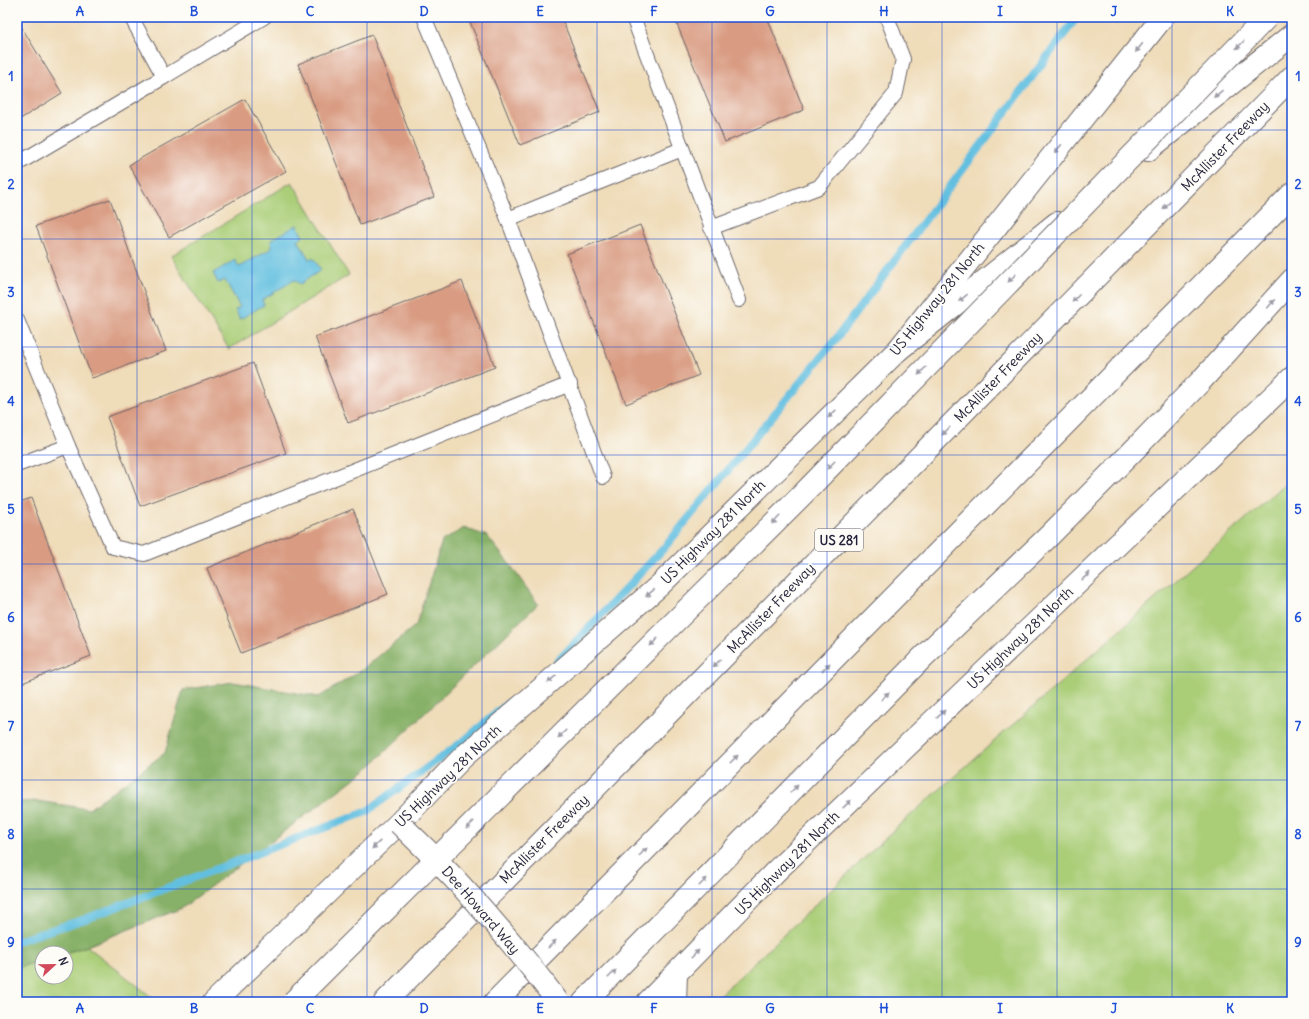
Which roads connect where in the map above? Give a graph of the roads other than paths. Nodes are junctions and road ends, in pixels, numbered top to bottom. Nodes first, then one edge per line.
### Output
1 (130, 17) edge
2 (264, 17) edge
3 (424, 17) edge
4 (633, 17) edge
5 (887, 17) edge
6 (1163, 17) edge
7 (1267, 17) edge
8 (1292, 35) edge
9 (164, 77) junction
10 (1292, 77) edge
11 (682, 149) junction
12 (17, 164) edge
13 (1292, 194) edge
14 (508, 219) junction
15 (711, 228) junction
16 (1292, 280) edge
17 (739, 300) dead end
18 (17, 320) edge
19 (898, 350) junction
20 (1292, 378) edge
21 (570, 384) junction
22 (68, 446) junction
23 (17, 465) edge
24 (603, 477) dead end
25 (399, 823) junction
26 (676, 974) junction
27 (219, 999) edge
28 (293, 1002) edge
29 (384, 1002) edge
30 (495, 1002) edge
31 (558, 1002) edge
32 (584, 1002) edge
33 (648, 1002) edge
34 (675, 1002) edge

1 - 9 lane
2 - 9 lane
3 - 14 lane
4 - 11 lane
5 - 15 lane
6 -> 19 main road, US Highway 281 North
7 -> 28 main road, bridge
8 -> 19 main road
9 - 12 lane
10 -> 29 main road, McAllister Freeway / US 281
11 - 14 lane
11 - 15 lane
30 -> 13 main road
14 - 21 lane
15 - 17 lane
32 -> 16 main road
18 - 22 lane
19 -> 25 main road, US Highway 281 North
26 -> 20 main road, US Highway 281 North
21 - 22 lane
21 - 24 lane
22 - 23 lane
25 -> 27 main road, US Highway 281 North
25 - 31 main road, Dee Howard Way, bridge
26 - 33 main road, US Highway 281 North
26 - 34 main road

